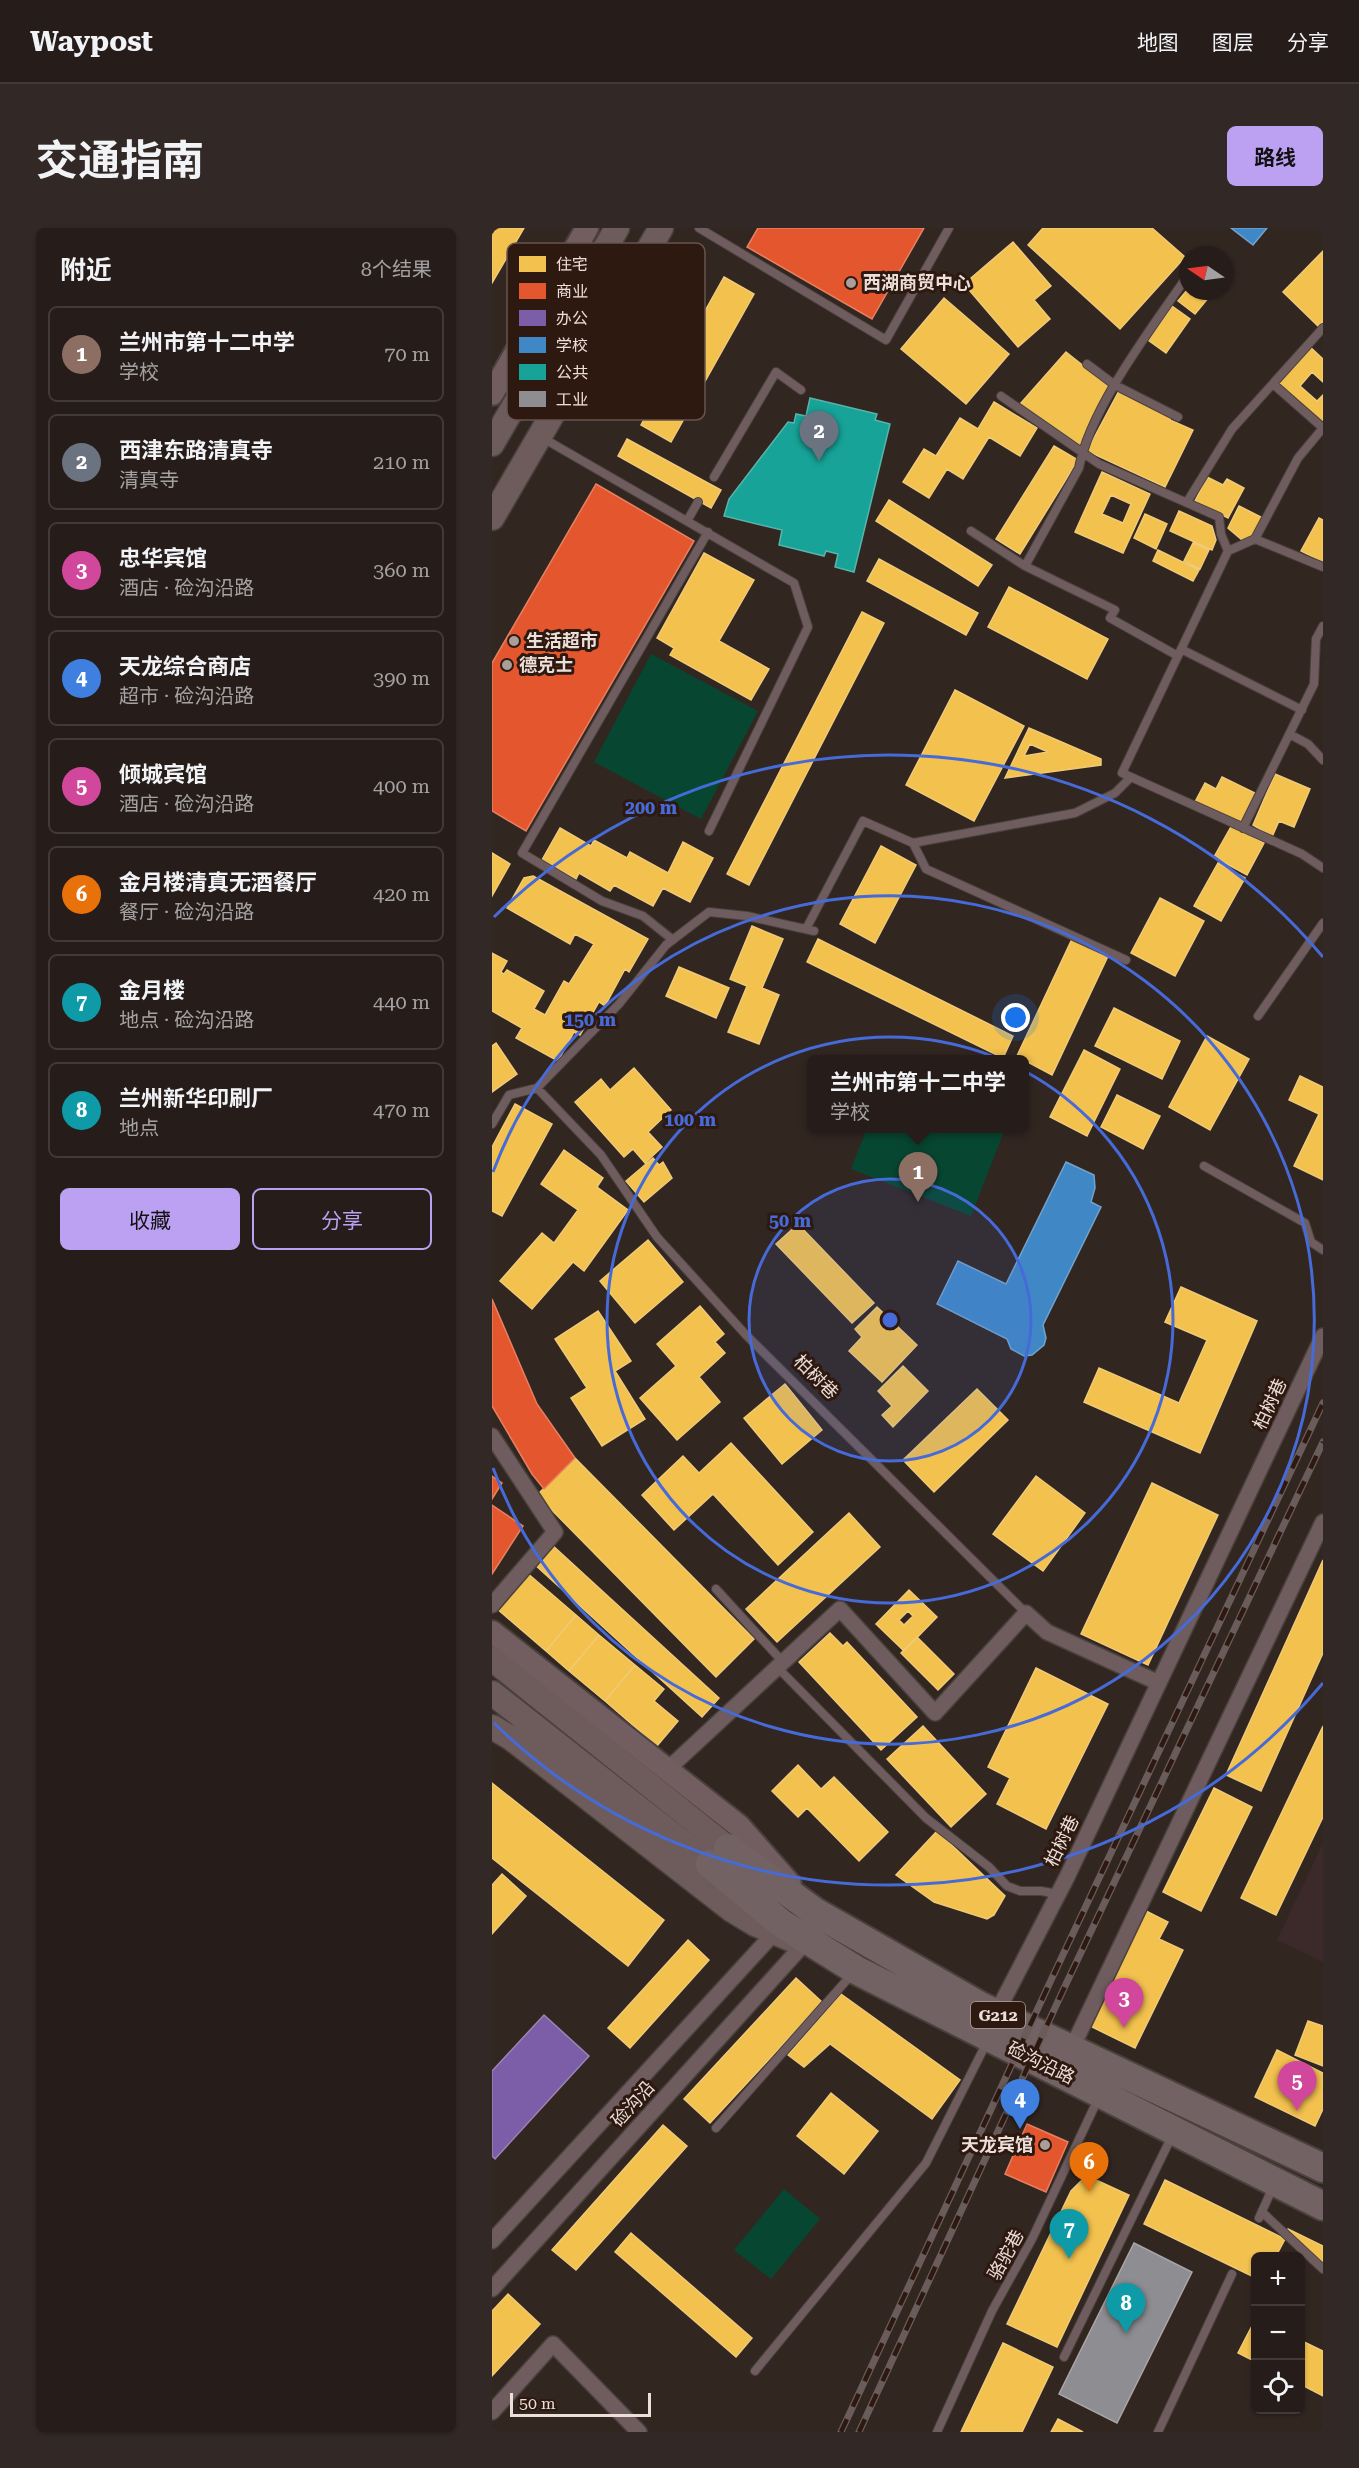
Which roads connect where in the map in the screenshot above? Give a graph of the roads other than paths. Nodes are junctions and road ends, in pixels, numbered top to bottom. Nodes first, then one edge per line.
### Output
1 (587, 228) edge
2 (617, 228) edge
3 (661, 228) edge
4 (699, 228) edge
5 (949, 228) edge
6 (578, 243) edge
7 (608, 243) edge
8 (652, 243) edge
9 (1179, 289) edge
10 (1323, 328) edge
11 (1088, 364) dead end
12 (507, 368) edge
13 (1272, 384) junction
14 (1115, 385) junction
15 (801, 390) dead end
16 (492, 394) edge
17 (1001, 396) dead end
18 (1178, 417) dead end
19 (507, 418) edge
20 (550, 420) edge
21 (1323, 428) edge
22 (540, 437) junction
23 (492, 444) edge
24 (1082, 452) junction
25 (714, 477) dead end
26 (698, 502) dead end
27 (1186, 502) junction
28 (492, 518) edge
29 (687, 521) junction
30 (970, 531) dead end
31 (708, 532) junction
32 (1255, 539) junction
33 (1228, 551) junction
34 (1025, 566) junction
35 (1323, 567) edge
36 (1323, 626) edge
37 (1180, 652) junction
38 (1302, 710) junction
39 (1291, 735) junction
40 (1323, 760) edge
41 (1131, 777) junction
42 (1243, 828) junction
43 (709, 831) dead end
44 (913, 843) junction
45 (1323, 868) edge
46 (1323, 923) edge
47 (673, 940) junction
48 (1126, 960) dead end
49 (1258, 1017) dead end
50 (537, 1088) junction
51 (492, 1124) edge
52 (1204, 1166) dead end
53 (1323, 1250) edge
54 (1323, 1336) edge
55 (492, 1436) edge
56 (1323, 1522) edge
57 (716, 1589) dead end
58 (492, 1605) edge
59 (1026, 1613) junction
60 (492, 1632) edge
61 (492, 1659) edge
62 (780, 1665) junction
63 (1159, 1683) junction
64 (492, 1694) edge
65 (498, 1736) edge
66 (667, 1770) junction
67 (719, 1856) junction
68 (1058, 1894) junction
69 (815, 1912) junction
70 (775, 1932) junction
71 (803, 1945) junction
72 (846, 1964) junction
73 (992, 2026) junction
74 (1071, 2050) junction
75 (1101, 2093) junction
76 (716, 2128) dead end
77 (1175, 2129) junction
78 (1323, 2168) edge
79 (1275, 2183) junction
80 (1323, 2206) edge
81 (492, 2241) edge
82 (1323, 2269) edge
83 (1232, 2274) dead end
84 (492, 2289) edge
85 (1064, 2357) dead end
86 (755, 2371) dead end
87 (492, 2412) edge
88 (639, 2432) edge
89 (937, 2432) edge
90 (1158, 2432) edge

1 - 6 street
2 - 7 main road
3 - 8 main road
4 - 5 lane
9 - 14 lane
10 - 13 lane
11 - 14 lane
12 - 16 street
13 - 21 lane
13 - 27 lane
14 - 18 lane
14 - 24 lane
15 - 25 lane
17 - 24 lane
19 - 23 main road
20 - 22 main road
21 - 32 lane
22 - 28 main road
22 - 29 lane
24 - 27 lane
24 - 34 lane
26 - 29 lane
27 - 33 lane
29 - 31 lane
30 - 34 lane
31 - 43 lane
31 - 47 lane
32 - 33 lane
32 - 35 lane
33 - 37 lane
34 - 37 lane
36 - 38 lane
37 - 38 lane
37 - 41 lane
38 - 39 lane
39 - 40 lane
39 - 42 lane
41 - 42 lane
41 - 44 lane
42 - 45 lane
44 - 47 lane
44 - 48 lane
46 - 49 lane
47 - 50 lane
50 - 51 lane
50 - 59 lane, 柏树巷
52 - 53 lane
54 - 63 street, 柏树巷
55 - 58 street
56 - 74 street
57 - 62 lane
59 - 62 street
59 - 63 street, 柏树巷
60 - 66 street
61 - 67 main road, G212
62 - 66 street
62 - 68 lane
63 - 68 street, 柏树巷
64 - 67 main road
65 - 70 main road
66 - 69 street
67 - 69 highway, 硷沟沿路 / G212
67 - 72 highway, 硷沟沿路 / G212
68 - 73 street, 柏树巷
69 - 73 highway, 硷沟沿路 / G212
70 - 71 main road
70 - 81 street, 硷沟沿
71 - 72 main road
71 - 84 street, 硷沟沿
72 - 73 highway, 硷沟沿路 / G212
72 - 76 lane
73 - 74 highway, 硷沟沿路 / G212
73 - 75 highway, 硷沟沿路 / G212
73 - 86 lane
74 - 78 highway, 硷沟沿路 / G212
75 - 77 highway, 硷沟沿路 / G212
75 - 89 lane, 骆驼巷
77 - 79 highway, 硷沟沿路 / G212
77 - 85 lane
79 - 80 highway, 硷沟沿路 / G212
79 - 82 lane
83 - 90 lane
87 - 88 street

